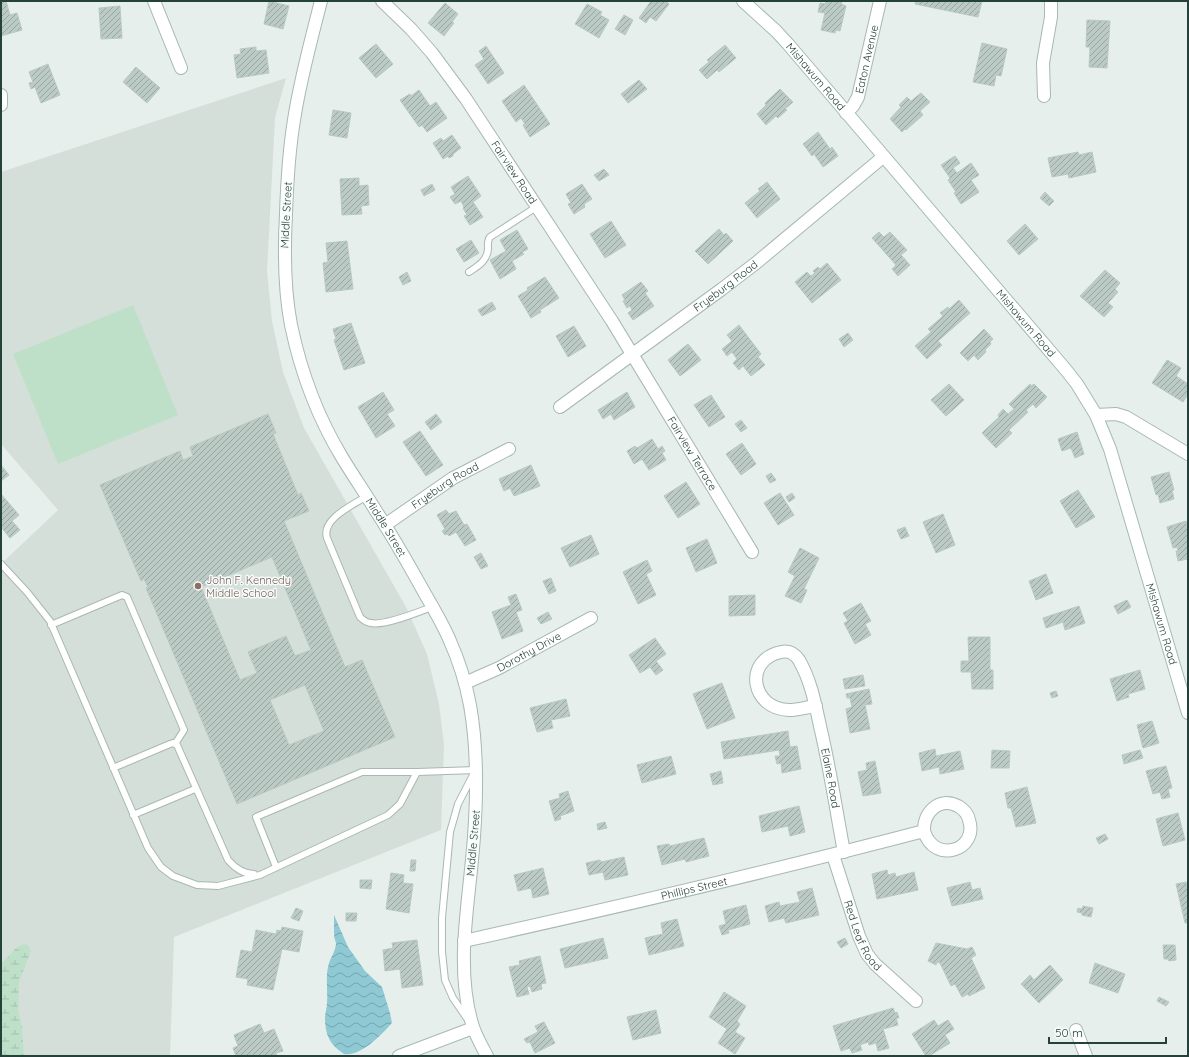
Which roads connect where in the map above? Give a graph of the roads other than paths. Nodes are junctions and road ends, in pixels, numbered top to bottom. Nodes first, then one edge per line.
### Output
1 (154, 1) edge
2 (321, 1) edge
3 (382, 1) edge
4 (743, 1) edge
5 (880, 1) edge
6 (1051, 1) edge
7 (181, 68) dead end
8 (1, 95) edge
9 (1044, 96) dead end
10 (1, 105) edge
11 (846, 113) junction
12 (883, 157) junction
13 (538, 206) junction
14 (469, 272) dead end
15 (633, 354) junction
16 (560, 407) dead end
17 (1096, 415) junction
18 (509, 449) dead end
19 (1186, 450) edge
20 (367, 496) junction
21 (384, 525) junction
22 (752, 552) dead end
23 (1, 564) edge
24 (432, 607) junction
25 (591, 618) dead end
26 (52, 625) junction
27 (465, 683) junction
28 (816, 706) junction
29 (1188, 713) edge
30 (175, 744) junction
31 (113, 768) junction
32 (476, 770) junction
33 (417, 772) junction
34 (196, 789) junction
35 (133, 815) junction
36 (924, 832) dead end
37 (838, 854) junction
38 (276, 867) junction
39 (260, 875) junction
40 (464, 941) junction
41 (916, 1001) dead end
42 (473, 1028) junction
43 (1076, 1030) dead end
44 (400, 1056) edge
45 (486, 1056) edge
46 (1086, 1056) edge

1 - 7 street
2 - 20 street, Middle Street
3 - 13 street, Fairview Road
4 - 11 street, Mishawum Road
5 - 11 street, Eaton Avenue
6 - 9 street
8 - 10 street
11 - 12 street, Mishawum Road
12 - 15 street, Fryeburg Road
12 - 17 street, Mishawum Road
13 - 14 lane
13 - 15 street, Fairview Road
15 - 16 street, Fryeburg Road
15 - 22 street, Fairview Terrace
17 - 19 street
17 - 29 street, Mishawum Road
18 - 21 street, Fryeburg Road
20 - 21 street, Middle Street
20 - 24 lane
21 - 24 street, Middle Street
23 - 26 lane
24 - 27 street, Middle Street
25 - 27 street, Dorothy Drive
26 - 30 lane
26 - 31 lane
27 - 32 street, Middle Street
28 - 28 street, Elaine Road
28 - 37 street, Elaine Road
30 - 31 lane
30 - 34 lane
31 - 35 lane
32 - 33 lane
32 - 40 street, Middle Street
32 - 42 lane
33 - 38 lane
33 - 38 lane
34 - 35 lane
34 - 39 lane
35 - 39 lane
36 - 37 street, Phillips Street
37 - 40 street, Phillips Street
37 - 41 street, Red Leaf Road
38 - 39 lane
40 - 42 street, Middle Street
42 - 44 street
42 - 45 street, Middle Street
43 - 46 street

